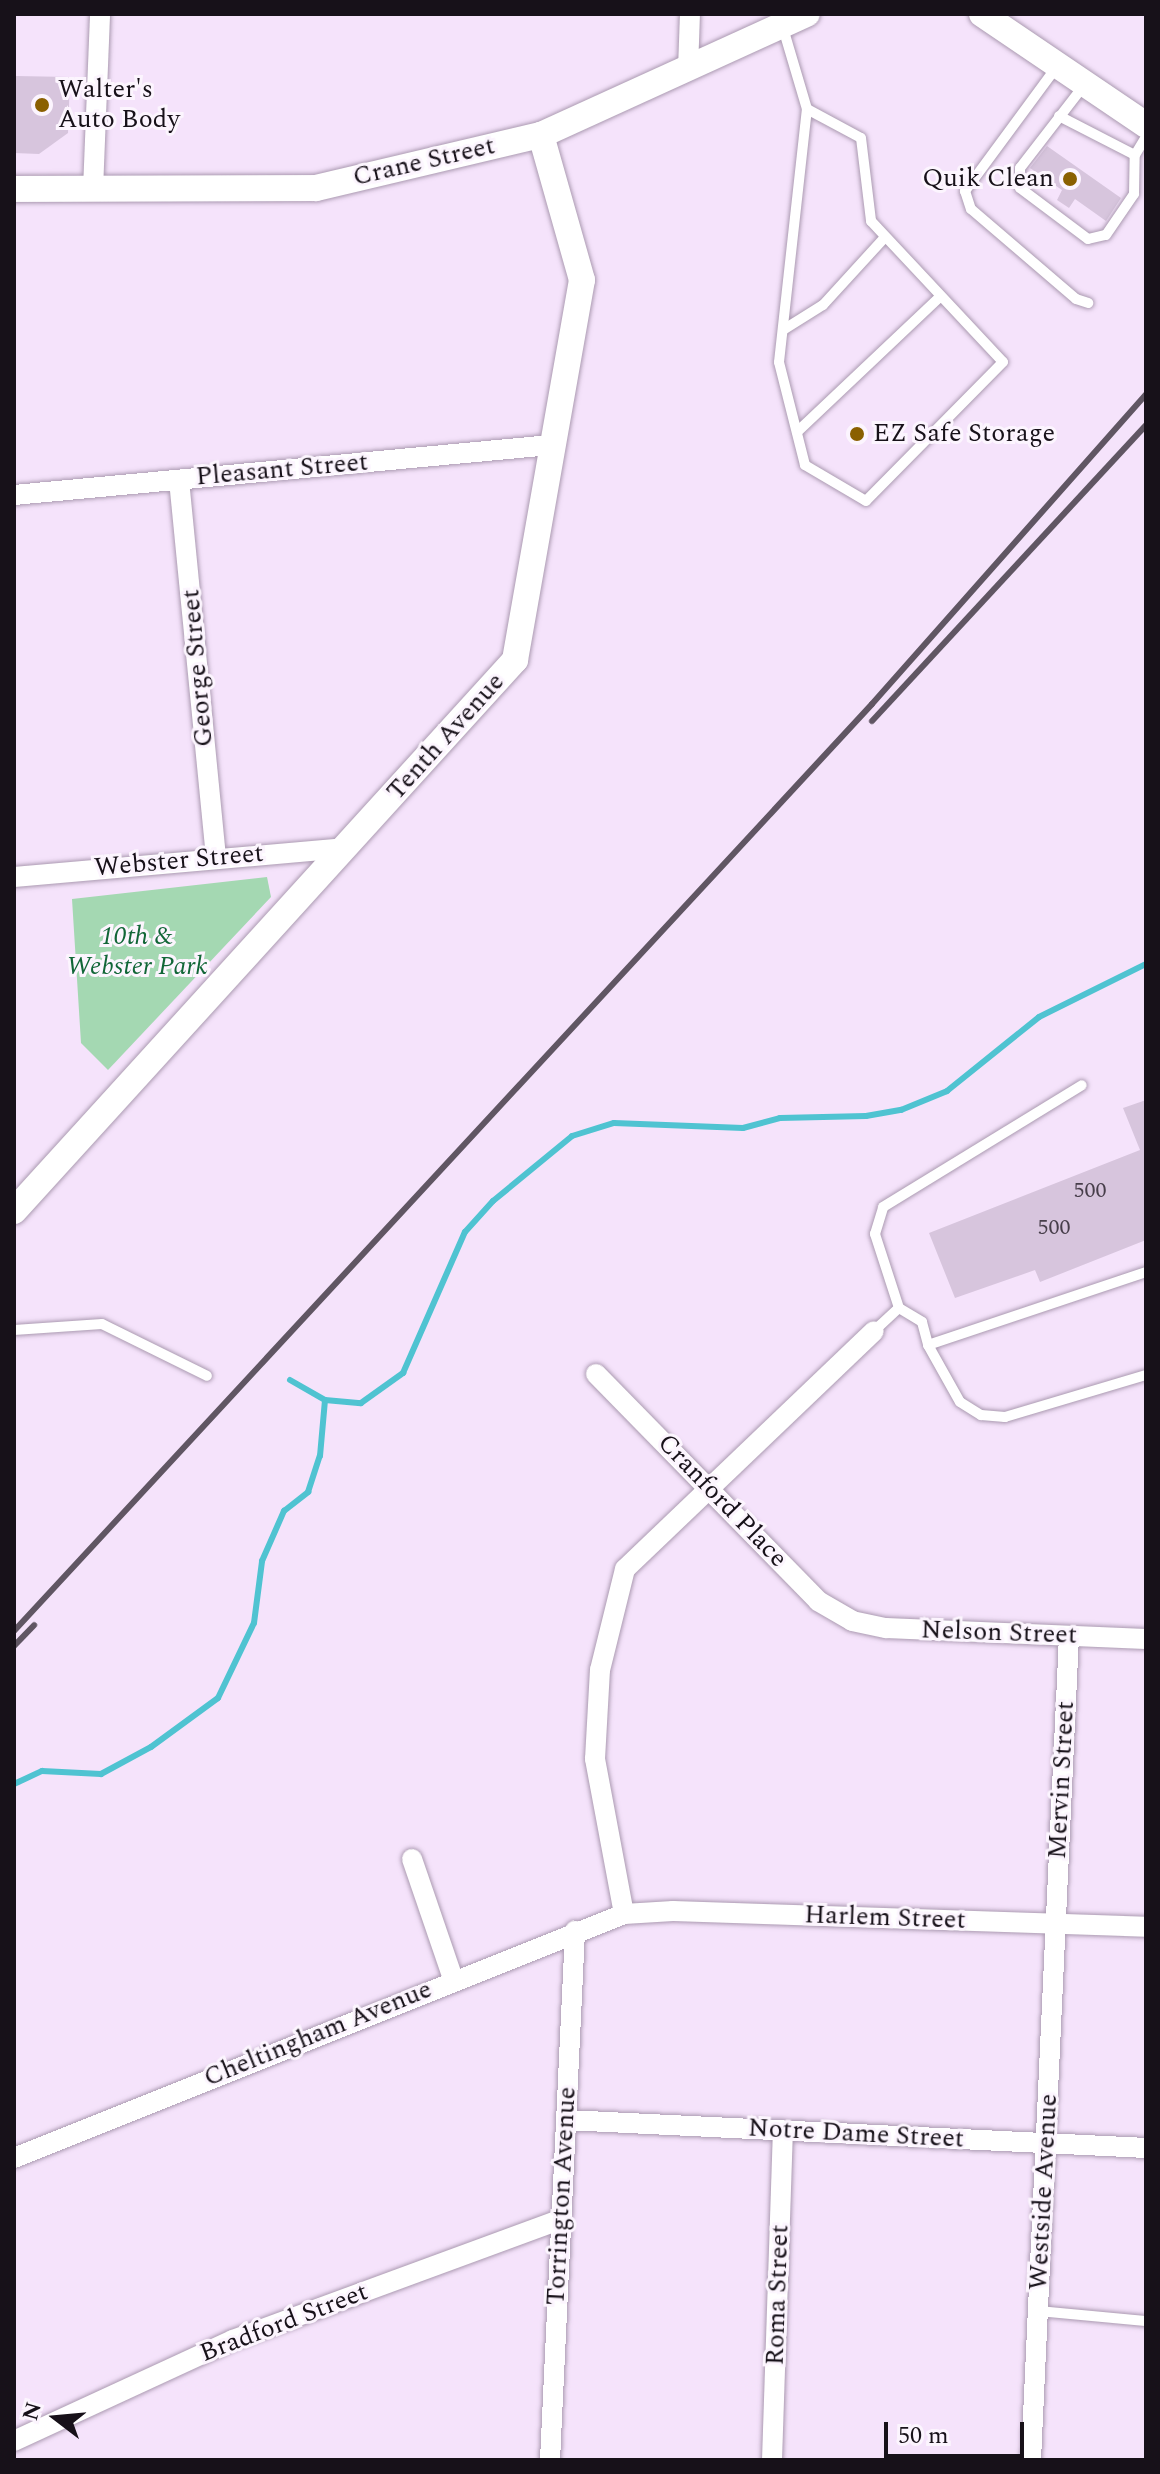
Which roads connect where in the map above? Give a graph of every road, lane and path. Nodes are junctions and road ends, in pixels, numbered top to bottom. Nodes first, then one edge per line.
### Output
1 (100, 14) edge
2 (690, 14) edge
3 (807, 14) edge
4 (982, 14) edge
5 (782, 26) junction
6 (1060, 63) junction
7 (688, 70) junction
8 (1087, 82) junction
9 (807, 109) junction
10 (1059, 116) junction
11 (1146, 125) edge
12 (541, 135) junction
13 (1146, 137) edge
14 (1135, 155) junction
15 (14, 189) edge
16 (93, 190) junction
17 (885, 237) junction
18 (940, 297) junction
19 (1088, 303) dead end
20 (783, 330) junction
21 (797, 432) junction
22 (551, 445) junction
23 (179, 480) junction
24 (14, 495) edge
25 (344, 848) junction
26 (216, 857) junction
27 (14, 877) edge
28 (1082, 1085) dead end
29 (14, 1211) edge
30 (1146, 1272) edge
31 (899, 1308) junction
32 (14, 1330) edge
33 (874, 1331) joint
34 (928, 1345) junction
35 (596, 1374) dead end
36 (1146, 1375) edge
37 (207, 1376) dead end
38 (711, 1488) junction
39 (852, 1621) joint
40 (1069, 1636) junction
41 (1146, 1639) edge
42 (412, 1859) dead end
43 (624, 1914) junction
44 (1054, 1924) junction
45 (1146, 1927) edge
46 (575, 1931) junction
47 (453, 1979) junction
48 (566, 2120) junction
49 (783, 2130) junction
50 (1046, 2145) junction
51 (1146, 2148) edge
52 (14, 2158) edge
53 (560, 2220) junction
54 (1038, 2311) junction
55 (1146, 2321) edge
56 (14, 2441) edge
57 (550, 2460) edge
58 (772, 2460) edge
59 (1031, 2460) edge

1 - 16 street
2 - 7 street
3 - 5 street, Crane Street
4 - 6 street
5 - 7 street, Crane Street
5 - 9 lane
6 - 8 street
6 - 19 lane
7 - 12 street, Crane Street
8 - 10 lane
8 - 11 street
9 - 17 lane
9 - 20 lane
10 - 14 lane
10 - 14 lane
12 - 16 street, Crane Street
12 - 22 street, Tenth Avenue
13 - 14 lane
15 - 16 street, Crane Street
17 - 18 lane
17 - 20 lane
18 - 21 lane
18 - 21 lane
20 - 21 lane
22 - 23 street, Pleasant Street
22 - 25 street, Tenth Avenue
23 - 24 street, Pleasant Street
23 - 26 street, George Street
25 - 26 street, Webster Street
25 - 29 street, Tenth Avenue
26 - 27 street, Webster Street
28 - 31 lane
30 - 34 lane
31 - 33 lane
31 - 34 lane
32 - 37 lane
33 - 38 street
34 - 36 lane
35 - 38 street, Cranford Place
38 - 39 street, Cranford Place
38 - 43 street
39 - 40 street, Nelson Street
40 - 41 street, Nelson Street
40 - 44 street, Mervin Street
42 - 47 street
43 - 44 street, Harlem Street
43 - 46 street, Cheltingham Avenue
44 - 45 street, Harlem Street
44 - 50 street, Westside Avenue
46 - 47 street, Cheltingham Avenue
46 - 48 street, Torrington Avenue
47 - 52 street, Cheltingham Avenue
48 - 49 street, Notre Dame Street
48 - 53 street, Torrington Avenue
49 - 50 street, Notre Dame Street
49 - 58 street, Roma Street
50 - 51 street, Notre Dame Street
50 - 54 street, Westside Avenue
53 - 56 street, Bradford Street
53 - 57 street, Torrington Avenue
54 - 55 lane
54 - 59 street, Westside Avenue

